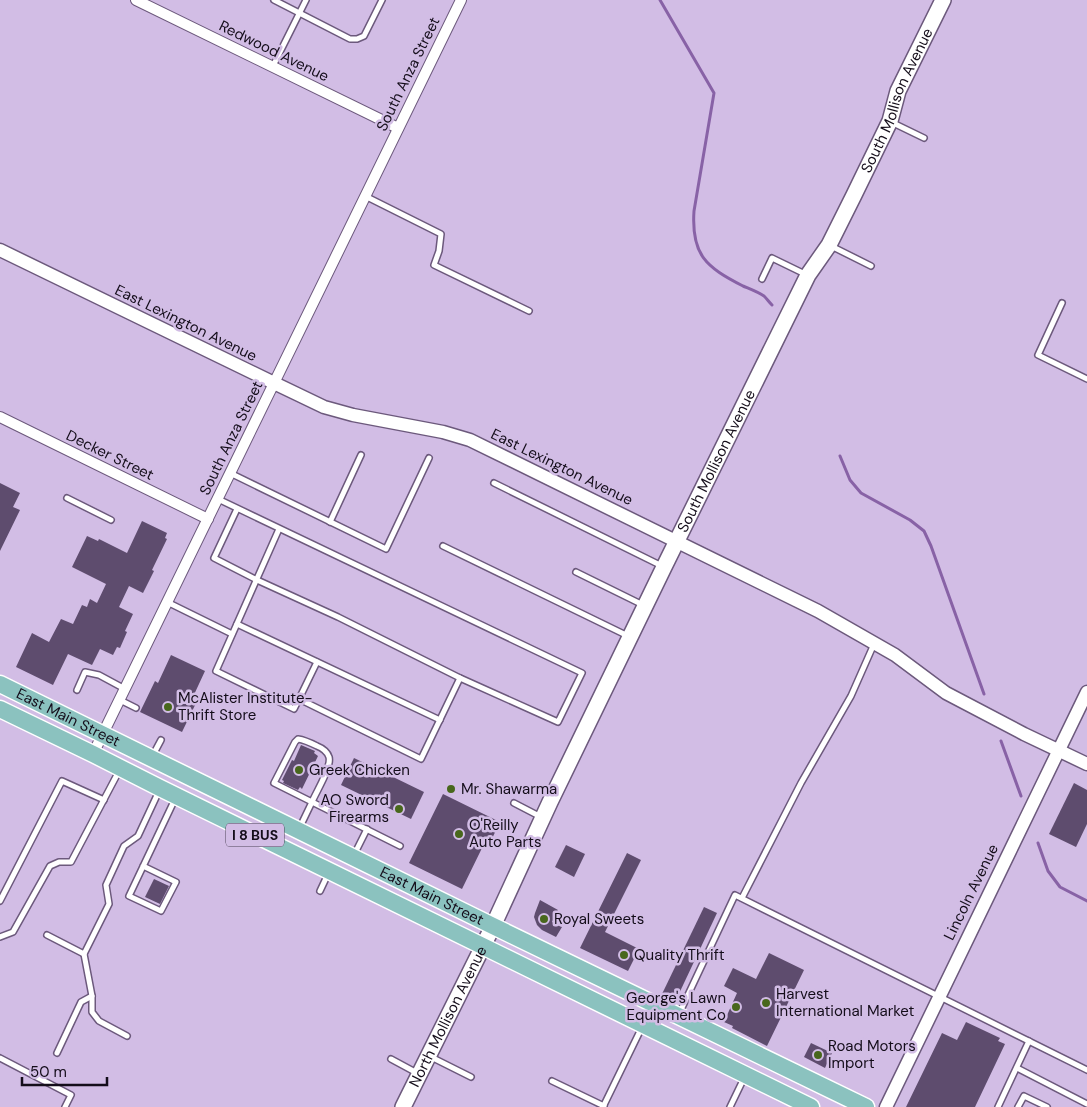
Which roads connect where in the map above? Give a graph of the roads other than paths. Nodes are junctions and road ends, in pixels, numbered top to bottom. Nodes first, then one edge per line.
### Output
1 (136, 0) edge
2 (274, 0) edge
3 (306, 0) edge
4 (382, 0) edge
5 (460, 0) edge
6 (943, 0) edge
7 (300, 13) junction
8 (273, 67) junction
9 (890, 121) junction
10 (398, 128) junction
11 (924, 138) dead end
12 (365, 196) junction
13 (829, 245) junction
14 (0, 250) edge
15 (871, 266) dead end
16 (808, 275) junction
17 (762, 279) dead end
18 (1062, 303) dead end
19 (529, 311) dead end
20 (1087, 379) edge
21 (274, 384) junction
22 (0, 418) edge
23 (361, 456) dead end
24 (429, 458) dead end
25 (230, 473) junction
26 (494, 483) dead end
27 (66, 498) dead end
28 (218, 499) junction
29 (237, 509) junction
30 (208, 519) junction
31 (111, 520) dead end
32 (330, 522) junction
33 (279, 529) junction
34 (676, 542) junction
35 (443, 546) dead end
36 (664, 567) junction
37 (576, 572) dead end
38 (257, 580) junction
39 (167, 602) junction
40 (645, 606) junction
41 (237, 624) junction
42 (232, 634) junction
43 (630, 637) junction
44 (874, 643) junction
45 (317, 662) junction
46 (460, 678) junction
47 (0, 684) edge
48 (125, 689) junction
49 (77, 690) dead end
50 (1087, 692) edge
51 (299, 699) junction
52 (120, 700) junction
53 (136, 708) dead end
54 (0, 709) edge
55 (440, 720) junction
56 (103, 734) junction
57 (161, 740) dead end
58 (1059, 750) junction
59 (93, 754) junction
60 (152, 758) junction
61 (1087, 764) edge
62 (120, 768) junction
63 (160, 788) junction
64 (176, 796) junction
65 (104, 800) junction
66 (312, 802) junction
67 (514, 803) dead end
68 (543, 818) junction
69 (367, 829) junction
70 (298, 830) junction
71 (400, 846) dead end
72 (353, 857) junction
73 (143, 866) junction
74 (330, 871) junction
75 (320, 891) dead end
76 (742, 898) junction
77 (0, 901) edge
78 (493, 926) junction
79 (48, 935) dead end
80 (0, 937) edge
81 (483, 946) junction
82 (84, 954) junction
83 (92, 996) junction
84 (938, 997) junction
85 (679, 1016) junction
86 (643, 1025) junction
87 (127, 1036) dead end
88 (1029, 1041) junction
89 (57, 1053) dead end
90 (756, 1053) junction
91 (428, 1055) junction
92 (0, 1058) edge
93 (391, 1060) dead end
94 (1017, 1068) junction
95 (1087, 1070) edge
96 (419, 1074) junction
97 (745, 1075) junction
98 (471, 1077) dead end
99 (552, 1080) dead end
100 (1087, 1104) edge
101 (604, 1106) edge
102 (65, 1107) edge
103 (403, 1107) edge
104 (730, 1107) edge
105 (811, 1107) edge
106 (866, 1107) edge
107 (886, 1107) edge
108 (998, 1107) edge
109 (1018, 1107) edge
110 (1046, 1107) edge

1 - 8 street, Redwood Avenue
2 - 7 lane
3 - 7 lane
4 - 7 lane
5 - 10 street, South Anza Street
6 - 9 main road, South Mollison Avenue
7 - 8 lane
8 - 10 street, Redwood Avenue
9 - 11 lane
9 - 13 main road, South Mollison Avenue
10 - 12 street, South Anza Street
12 - 19 lane
12 - 21 street, South Anza Street
13 - 15 lane
13 - 16 main road, South Mollison Avenue
14 - 21 street, East Lexington Avenue
16 - 17 lane
16 - 34 main road, South Mollison Avenue
18 - 20 lane
21 - 25 street, South Anza Street
21 - 34 street, East Lexington Avenue
22 - 30 street, Decker Street
23 - 32 lane
24 - 32 lane
25 - 28 street, South Anza Street
25 - 32 lane
26 - 36 lane
27 - 31 lane
28 - 29 lane
28 - 30 street, South Anza Street
29 - 33 lane
29 - 38 lane
30 - 39 street, South Anza Street
33 - 38 lane
33 - 46 lane
34 - 36 main road, South Mollison Avenue
34 - 44 street, East Lexington Avenue
35 - 43 lane
36 - 40 main road, South Mollison Avenue
37 - 40 lane
38 - 41 lane
38 - 46 lane
39 - 42 lane
39 - 48 street, South Anza Street
40 - 43 main road, South Mollison Avenue
41 - 42 lane
41 - 45 lane
42 - 51 lane
43 - 68 main road, South Mollison Avenue
44 - 58 street, East Lexington Avenue
44 - 76 lane
45 - 51 lane
45 - 55 lane
46 - 55 lane
47 - 56 main road, East Main Street / I 8 BUS
48 - 49 lane
48 - 52 street, South Anza Street
50 - 58 street, Lincoln Avenue
51 - 55 lane
52 - 53 lane
52 - 56 street, South Anza Street
54 - 59 main road, East Main Street / I 8 BUS
56 - 59 street, South Anza Street
56 - 60 main road, East Main Street / I 8 BUS
57 - 60 lane
58 - 61 street, East Lexington Avenue
58 - 84 street, Lincoln Avenue
59 - 62 main road, East Main Street / I 8 BUS
60 - 70 main road, East Main Street / I 8 BUS
62 - 63 main road, East Main Street / I 8 BUS
62 - 65 lane
63 - 64 main road, East Main Street / I 8 BUS
63 - 82 lane
64 - 73 lane
64 - 74 main road, East Main Street / I 8 BUS
65 - 77 lane
65 - 80 lane
66 - 66 lane
66 - 69 lane
66 - 70 lane
67 - 68 lane
68 - 78 main road, South Mollison Avenue
69 - 71 lane
69 - 72 lane
70 - 72 main road, East Main Street / I 8 BUS
72 - 78 main road, East Main Street / I 8 BUS
73 - 73 lane
74 - 75 lane
74 - 81 main road, East Main Street / I 8 BUS
76 - 84 lane
76 - 85 lane
78 - 81 main road, North Mollison Avenue
78 - 85 main road, East Main Street / I 8 BUS
79 - 82 lane
81 - 86 main road, East Main Street / I 8 BUS
81 - 91 main road, North Mollison Avenue
82 - 83 lane
83 - 87 lane
83 - 89 lane
84 - 88 lane
84 - 107 street, Lincoln Avenue
85 - 90 main road, East Main Street / I 8 BUS
86 - 97 main road, East Main Street / I 8 BUS
86 - 101 lane
88 - 94 lane
88 - 95 lane
90 - 97 main road
90 - 106 main road, East Main Street / I 8 BUS
91 - 96 main road, North Mollison Avenue
91 - 98 lane
92 - 102 lane
93 - 96 lane
94 - 100 lane
94 - 108 lane
96 - 103 main road, North Mollison Avenue
97 - 104 lane
97 - 105 main road, East Main Street / I 8 BUS
99 - 101 lane
109 - 110 lane

